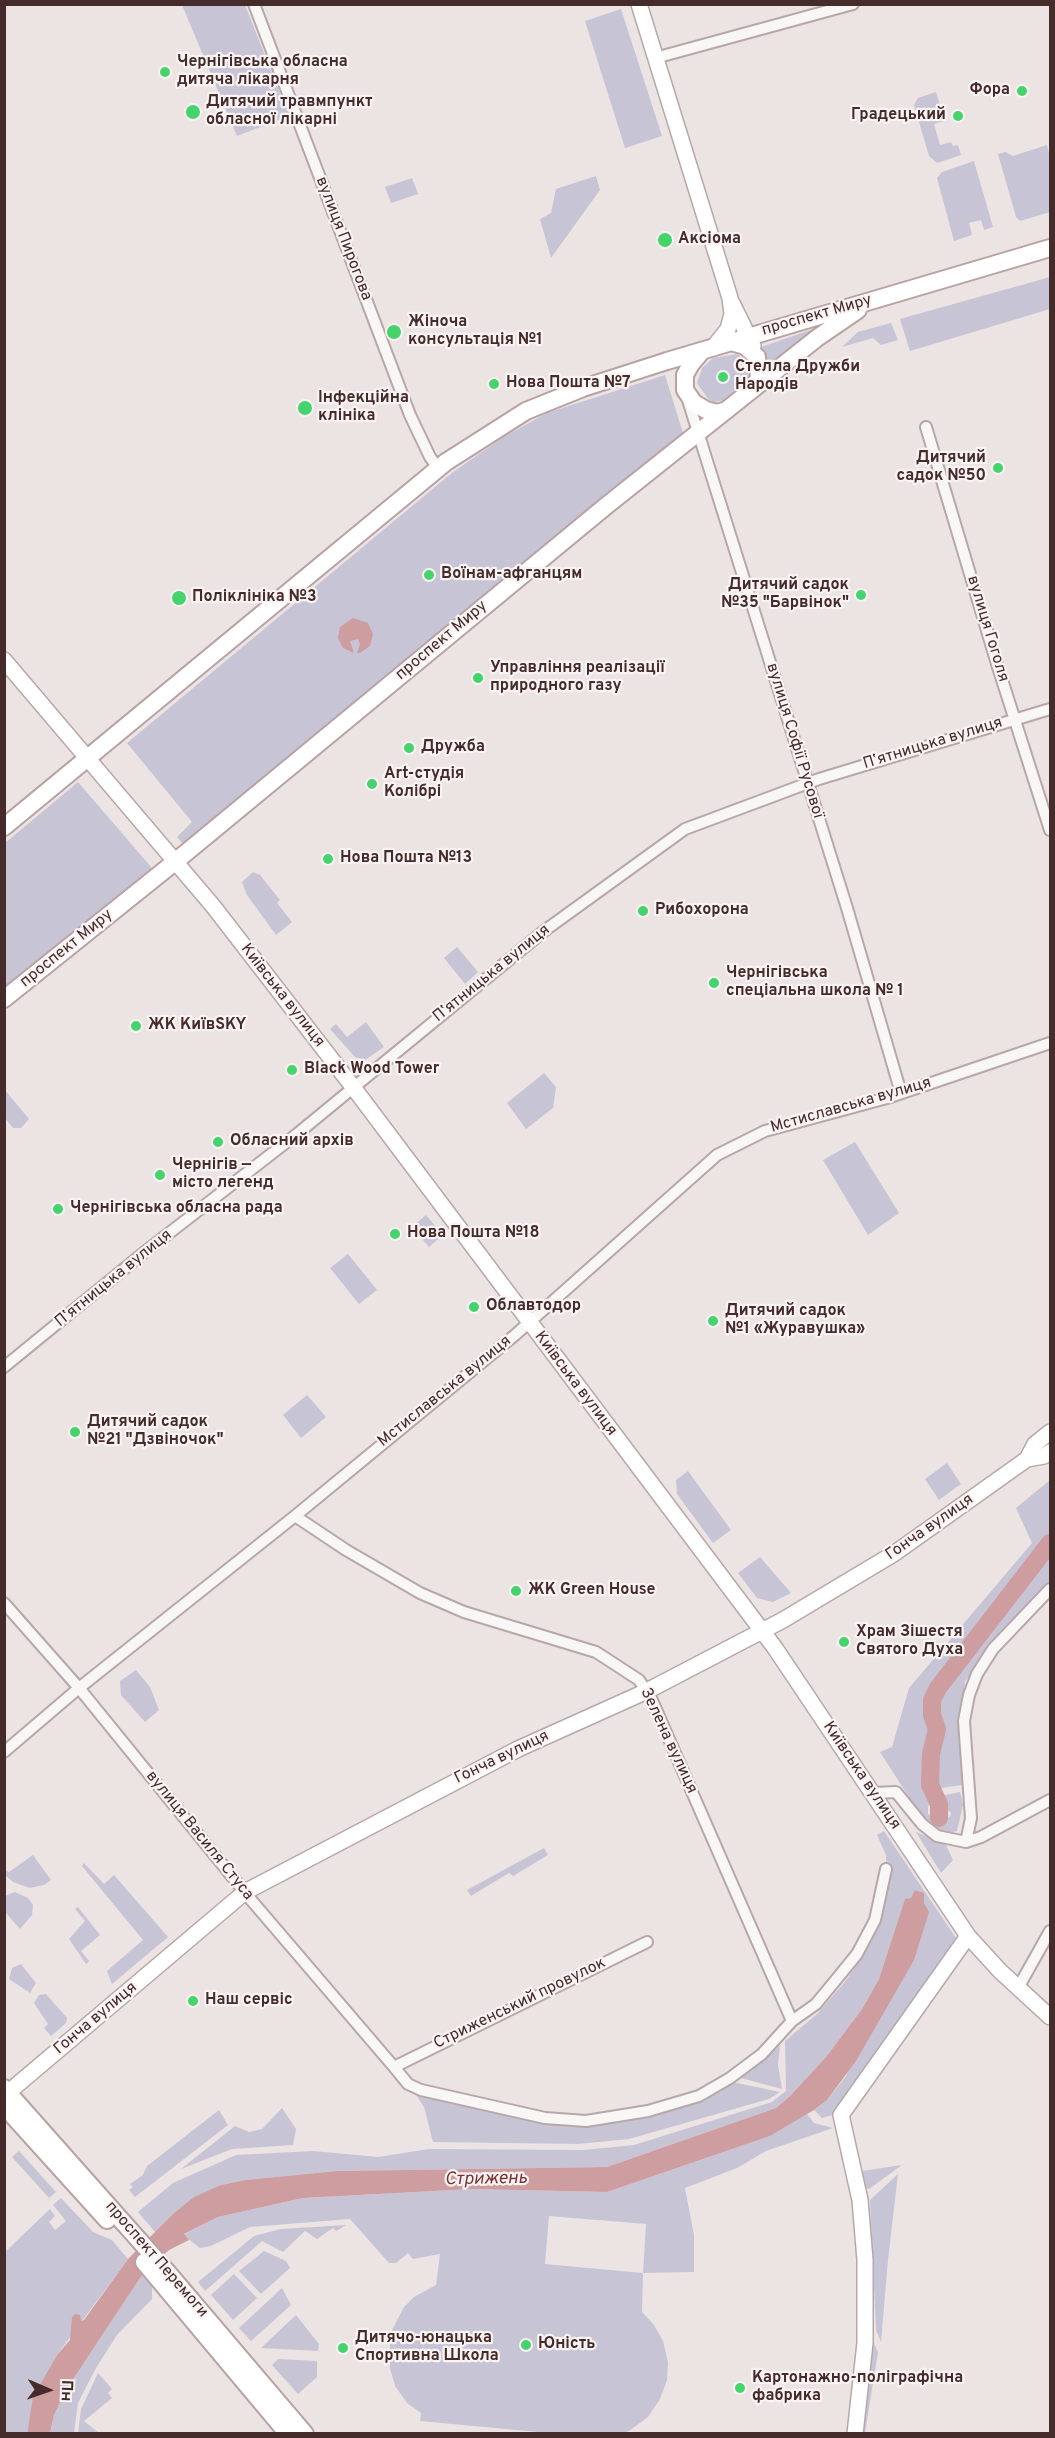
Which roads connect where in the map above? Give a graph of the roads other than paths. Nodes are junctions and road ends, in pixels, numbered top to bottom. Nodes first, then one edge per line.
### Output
1 (254, 4) edge
2 (639, 4) edge
3 (853, 4) edge
4 (655, 58) junction
5 (1050, 248) edge
6 (888, 295) junction
7 (730, 298) junction
8 (749, 336) junction
9 (731, 342) junction
10 (708, 349) junction
11 (757, 357) junction
12 (685, 390) junction
13 (752, 390) junction
14 (727, 410) junction
15 (927, 427) dead end
16 (697, 434) junction
17 (439, 469) junction
18 (4, 660) edge
19 (1050, 709) edge
20 (1015, 719) junction
21 (88, 758) junction
22 (807, 783) junction
23 (4, 827) edge
24 (1050, 830) edge
25 (176, 861) junction
26 (4, 999) edge
27 (1050, 1043) edge
28 (353, 1087) junction
29 (901, 1093) junction
30 (529, 1323) junction
31 (4, 1367) edge
32 (1050, 1432) edge
33 (1050, 1452) edge
34 (1027, 1459) junction
35 (295, 1516) junction
36 (1050, 1589) edge
37 (4, 1603) edge
38 (762, 1631) junction
39 (79, 1688) junction
40 (647, 1691) junction
41 (4, 1752) edge
42 (874, 1793) junction
43 (1050, 1800) edge
44 (966, 1842) junction
45 (886, 1869) dead end
46 (245, 1892) junction
47 (1050, 1931) edge
48 (968, 1936) junction
49 (647, 1942) dead end
50 (1018, 1988) junction
51 (1050, 2017) edge
52 (792, 2022) junction
53 (394, 2067) junction
54 (5, 2096) edge
55 (165, 2278) junction
56 (288, 2433) edge
57 (305, 2433) edge
58 (855, 2433) edge

1 - 17 street, вулиця Пирогова
2 - 4 main road
3 - 4 street
4 - 7 main road
5 - 6 main road, проспект Миру
6 - 8 main road, проспект Миру
6 - 13 main road, проспект Миру
7 - 8 main road
7 - 10 main road
8 - 9 main road, проспект Миру
8 - 11 main road
9 - 10 main road, проспект Миру
9 - 11 main road
10 - 12 main road
10 - 17 main road, проспект Миру
11 - 13 main road
12 - 14 main road
12 - 16 street, вулиця Софії Русової
13 - 14 main road, проспект Миру
14 - 16 main road, проспект Миру
15 - 20 street, вулиця Гоголя
16 - 22 street, вулиця Софії Русової
16 - 25 main road, проспект Миру
17 - 21 main road, проспект Миру
18 - 21 main road, Київська вулиця
19 - 20 street, Пʼятницька вулиця
20 - 22 street, Пʼятницька вулиця
20 - 24 street, вулиця Гоголя
21 - 23 main road, проспект Миру
21 - 25 main road, Київська вулиця
22 - 28 street, Пʼятницька вулиця
22 - 29 street, вулиця Софії Русової
25 - 26 main road, проспект Миру
25 - 28 main road, Київська вулиця
27 - 29 street, Мстиславська вулиця
28 - 30 main road, Київська вулиця
28 - 31 street, Пʼятницька вулиця
29 - 30 street, Мстиславська вулиця
30 - 35 street, Мстиславська вулиця
30 - 38 main road, Київська вулиця
32 - 34 main road, Гонча вулиця
33 - 34 main road, Гонча вулиця
34 - 38 main road, Гонча вулиця
35 - 39 street, Мстиславська вулиця
35 - 40 street, Зелена вулиця
36 - 44 street
37 - 39 street, вулиця Василя Стуса
38 - 40 main road, Гонча вулиця
38 - 42 main road, Київська вулиця
39 - 41 street, Мстиславська вулиця
39 - 46 street, вулиця Василя Стуса
40 - 46 main road, Гонча вулиця
40 - 52 street, Зелена вулиця
42 - 44 street
42 - 48 main road, Київська вулиця
43 - 44 street
45 - 52 street, вулиця Василя Стуса
46 - 53 street, вулиця Василя Стуса
46 - 54 main road, Гонча вулиця
47 - 50 street
48 - 50 main road, Київська вулиця
48 - 58 main road
49 - 53 street, Стриженський провулок
50 - 51 main road, Київська вулиця
52 - 53 street, вулиця Василя Стуса
54 - 55 main road, проспект Перемоги
55 - 56 main road, проспект Перемоги
55 - 57 main road, проспект Перемоги

